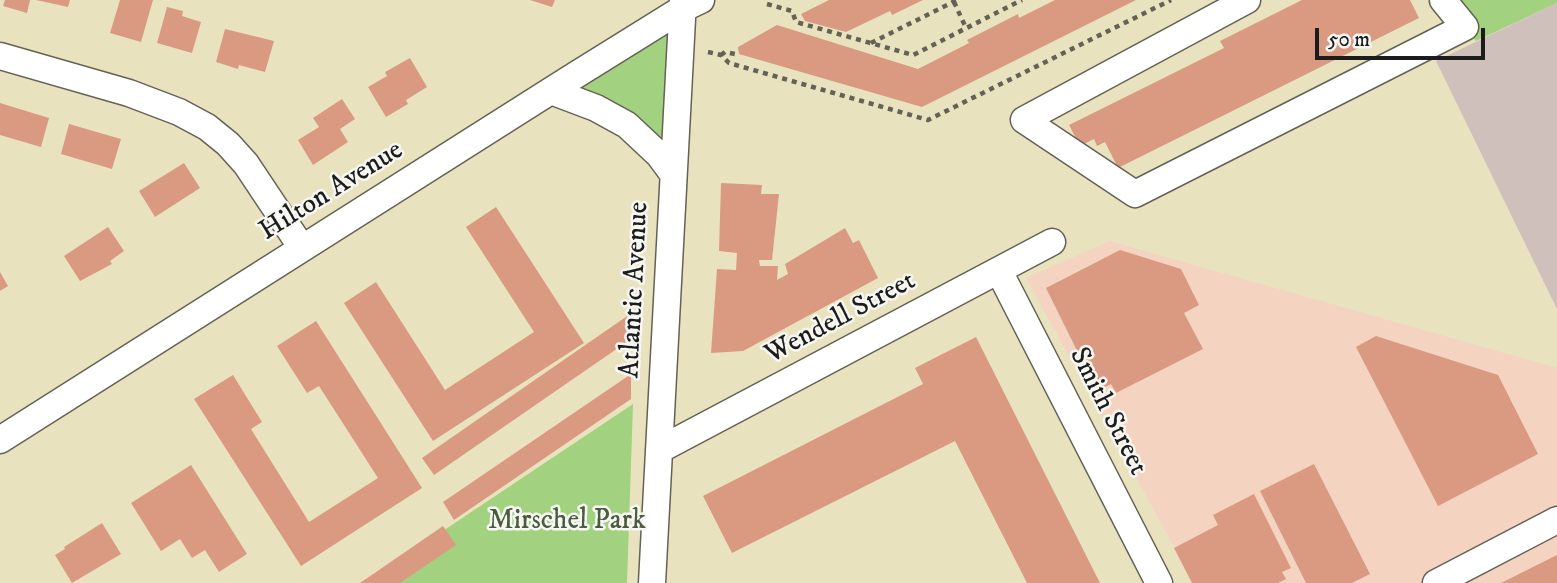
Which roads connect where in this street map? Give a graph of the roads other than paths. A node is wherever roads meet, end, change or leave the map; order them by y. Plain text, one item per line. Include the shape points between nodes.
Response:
1 (1247, 0) edge
2 (1443, 0) edge
3 (688, 3) edge
4 (0, 56) edge
5 (551, 91) junction
6 (673, 174) junction
7 (1052, 242) dead end
8 (302, 248) junction
9 (999, 271) junction
10 (0, 440) edge
11 (659, 450) junction
12 (1557, 520) edge
13 (652, 583) edge
14 (1159, 583) edge
15 (1436, 583) edge

1 - 2 street via 1024,120 1135,194 1465,27
3 - 5 street, Hilton Avenue
3 - 6 street, Atlantic Avenue
4 - 8 street via 129,93 207,127 246,164
5 - 6 street via 627,125
5 - 8 street, Hilton Avenue
6 - 11 street, Atlantic Avenue
7 - 9 street, Wendell Street
8 - 10 street, Hilton Avenue
9 - 11 street, Wendell Street
9 - 14 street, Smith Street
11 - 13 street, Atlantic Avenue
12 - 15 street

